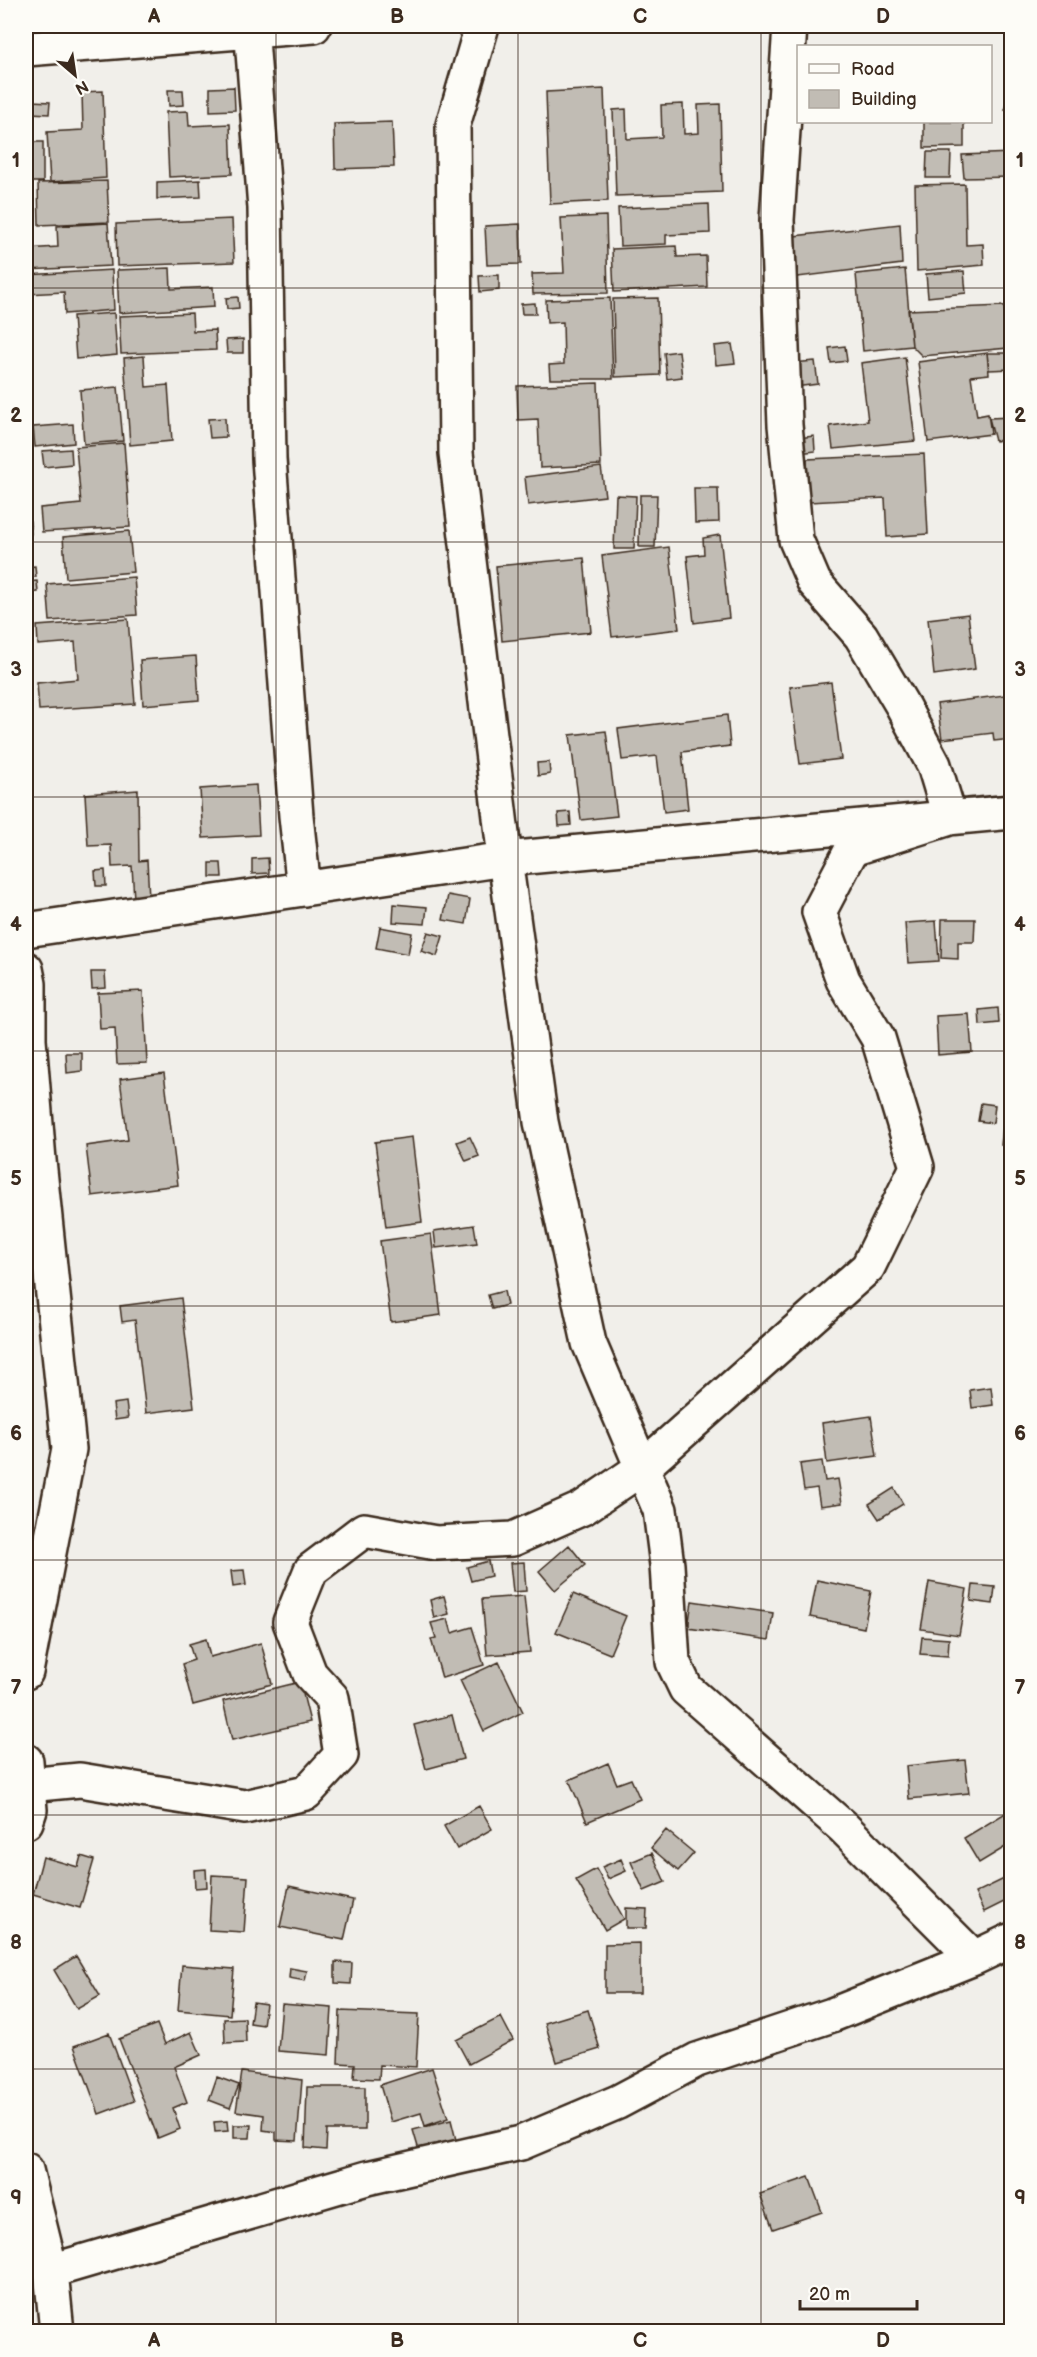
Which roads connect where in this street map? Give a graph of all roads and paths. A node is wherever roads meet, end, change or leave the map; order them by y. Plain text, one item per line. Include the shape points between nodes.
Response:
1 (314, 26) edge
2 (482, 26) edge
3 (790, 26) edge
4 (251, 28) edge
5 (26, 49) edge
6 (1011, 812) edge
7 (950, 818) junction
8 (505, 859) junction
9 (304, 889) junction
10 (26, 930) edge
11 (26, 969) edge
12 (642, 1468) junction
13 (26, 1671) edge
14 (27, 1773) edge
15 (26, 1822) edge
16 (1011, 1940) edge
17 (974, 1958) junction
18 (26, 2170) edge
19 (51, 2271) junction
20 (57, 2331) edge

1 - 4 street
2 - 8 street via 453,125 456,453
3 - 7 street via 777,220 785,425 796,540 814,582 861,636 902,705 934,765
4 - 5 street
4 - 9 street via 266,208 269,459
6 - 7 street
7 - 8 street
7 - 12 street via 852,849 819,912 843,980 878,1038 917,1167 868,1267
8 - 9 street
8 - 12 street via 541,1122 589,1343
9 - 10 street
11 - 13 street via 38,1149 69,1449
12 - 14 street via 583,1508 513,1539 436,1543 364,1530 310,1570 290,1622 310,1674 332,1698 341,1755 306,1793 244,1808
12 - 17 street via 660,1510 673,1662 686,1689 843,1827
14 - 15 street via 30,1810
16 - 17 street
17 - 19 street via 832,2015 697,2060 618,2102 521,2144 367,2178
18 - 19 street
19 - 20 street

